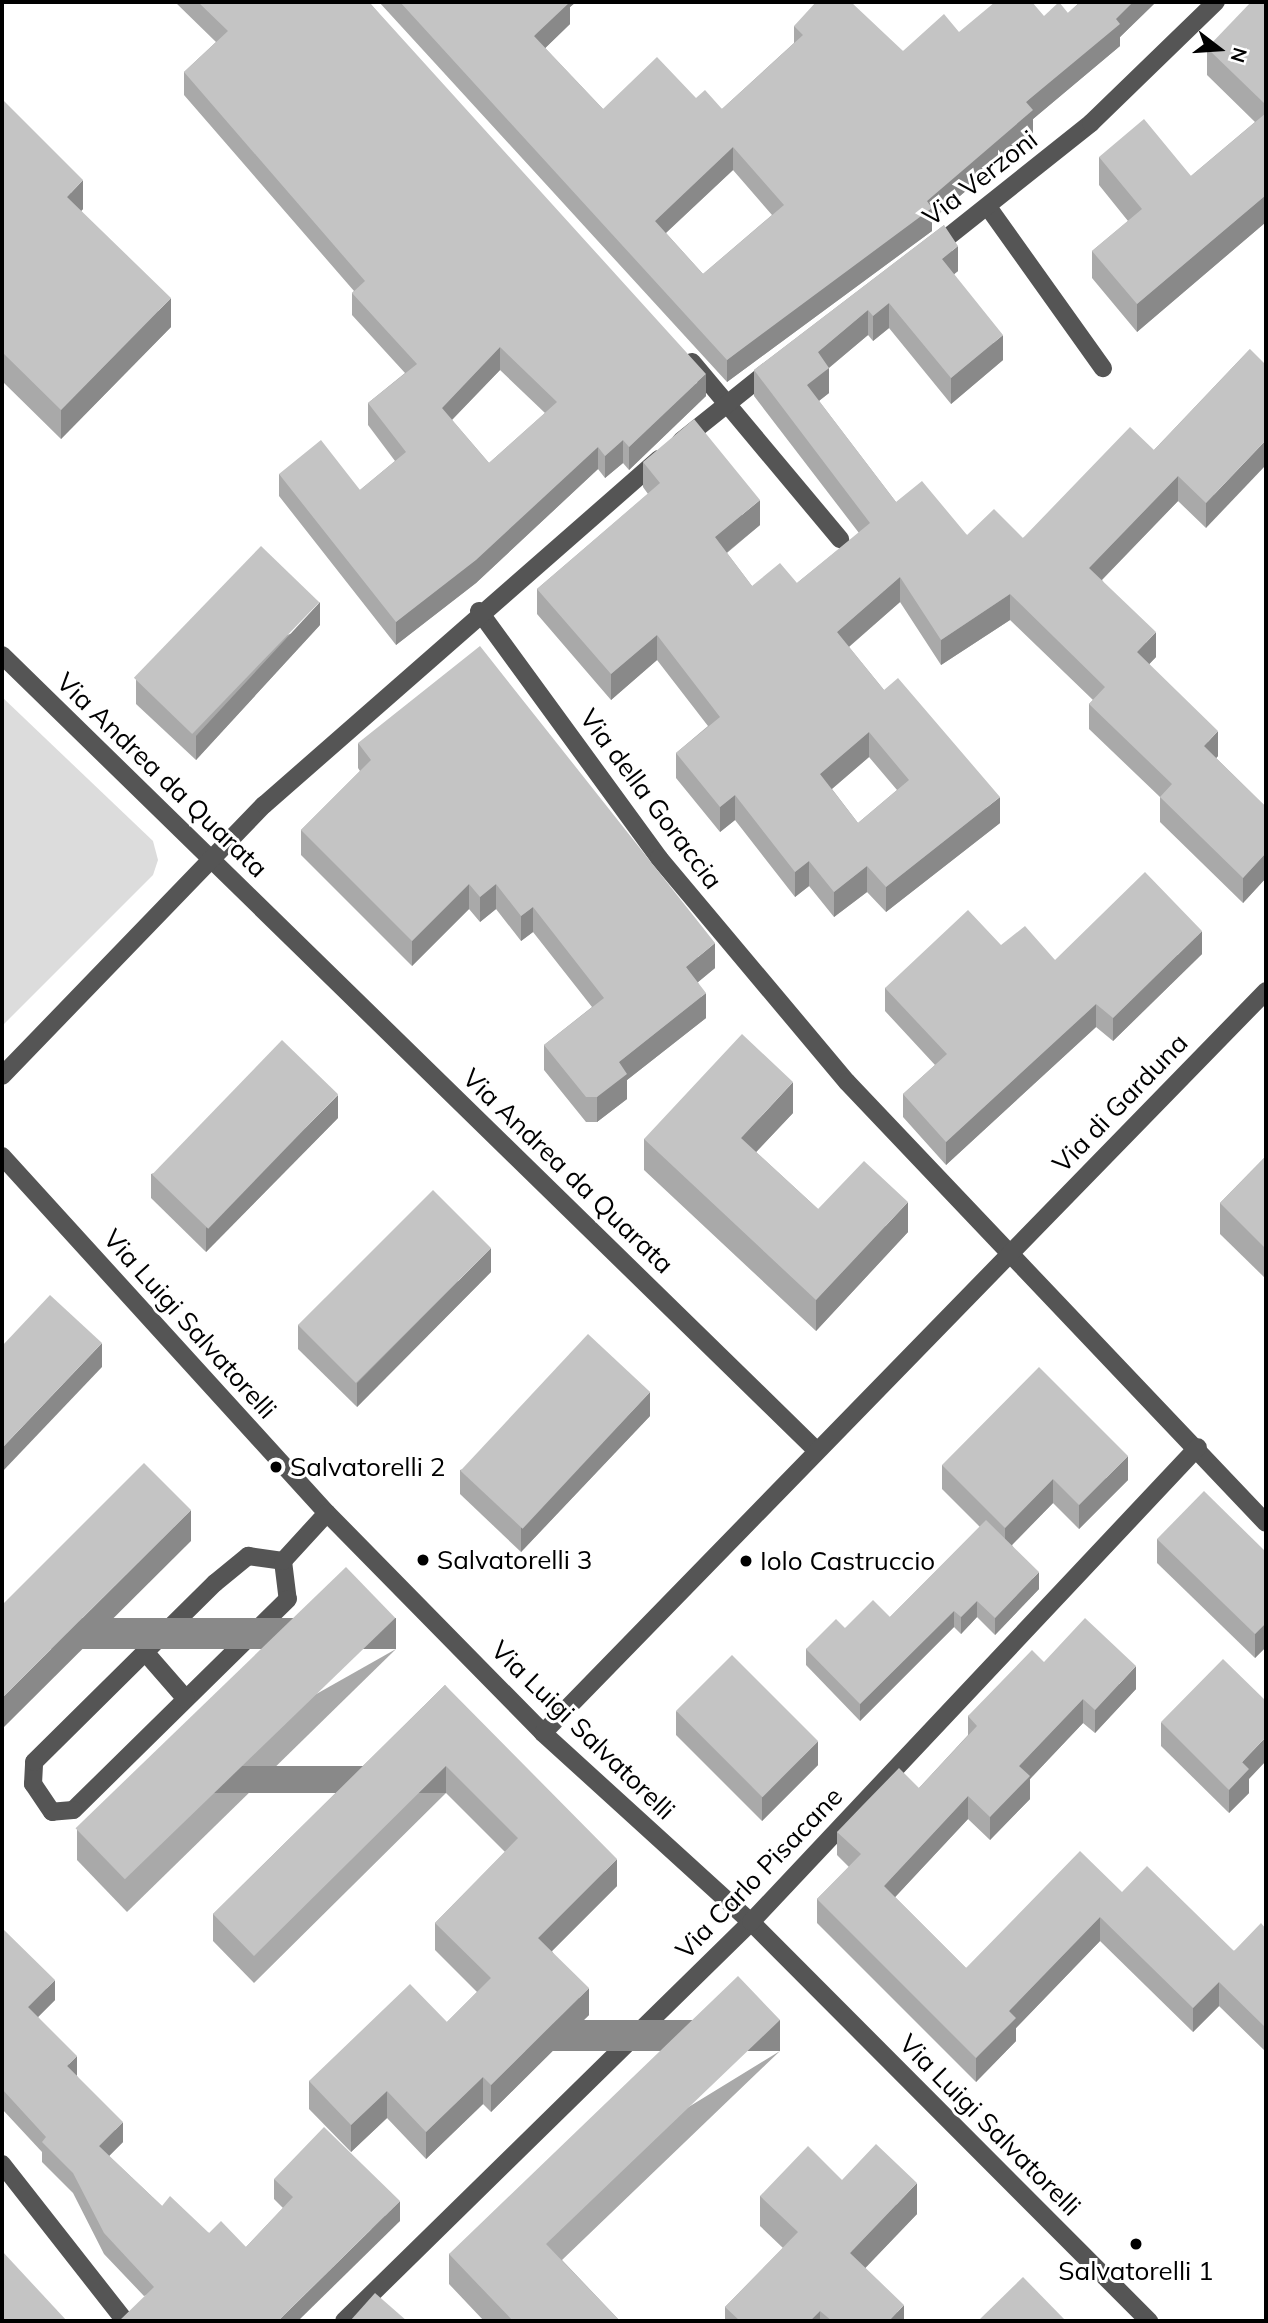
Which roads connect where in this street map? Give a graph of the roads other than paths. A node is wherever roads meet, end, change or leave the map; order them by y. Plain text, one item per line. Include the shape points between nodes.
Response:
1 (1216, 2) edge
2 (988, 207) junction
3 (912, 264) edge
4 (681, 351) edge
5 (793, 353) edge
6 (1103, 368) dead end
7 (727, 402) junction
8 (840, 539) dead end
9 (479, 611) junction
10 (2, 655) edge
11 (209, 858) junction
12 (1266, 991) edge
13 (2, 1076) edge
14 (2, 1156) edge
15 (1011, 1251) junction
16 (1198, 1447) junction
17 (816, 1450) junction
18 (327, 1513) junction
19 (1266, 1523) edge
20 (283, 1561) junction
21 (145, 1652) junction
22 (186, 1699) junction
23 (543, 1732) junction
24 (751, 1922) junction
25 (2, 2164) edge
26 (125, 2321) edge
27 (344, 2321) edge
28 (1149, 2321) edge

1 - 2 street, Via Verzoni via 1091,122
2 - 3 street, Via Verzoni
2 - 6 street
4 - 7 street
5 - 7 street
7 - 8 street
7 - 9 street
9 - 11 street
9 - 15 street, Via della Goraccia via 659,858 847,1082
10 - 11 street, Via Andrea da Quarata
11 - 13 street
11 - 17 street, Via Andrea da Quarata
12 - 15 street, Via di Garduna
14 - 18 street, Via Luigi Salvatorelli
15 - 16 street, Via della Goraccia
15 - 17 street, Via di Garduna
16 - 19 street, Via della Goraccia
16 - 24 street, Via Carlo Pisacane
17 - 23 street
18 - 20 street
18 - 23 street, Via Luigi Salvatorelli
20 - 21 street via 248,1556
20 - 22 street via 288,1599
21 - 22 street
21 - 22 street via 34,1762 33,1784 52,1812 73,1810
23 - 24 street, Via Luigi Salvatorelli
24 - 27 street, Via Carlo Pisacane
24 - 28 street, Via Luigi Salvatorelli
25 - 26 street

